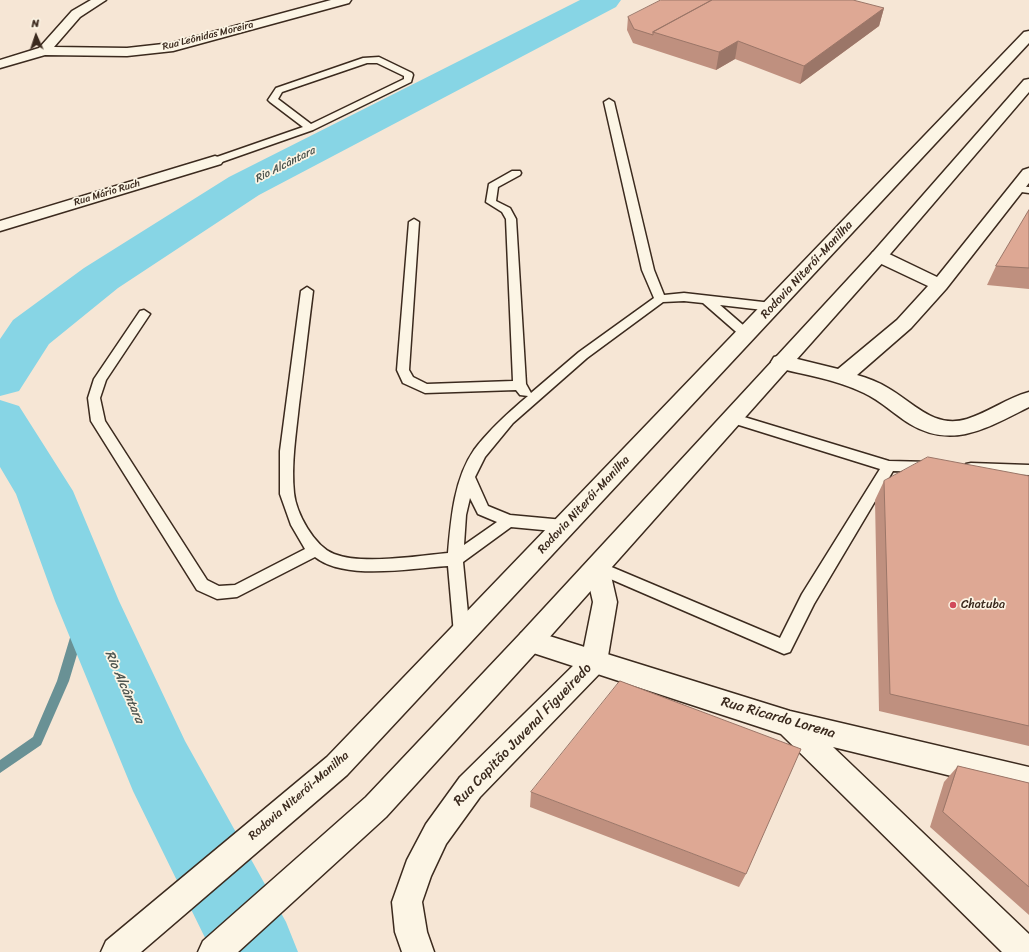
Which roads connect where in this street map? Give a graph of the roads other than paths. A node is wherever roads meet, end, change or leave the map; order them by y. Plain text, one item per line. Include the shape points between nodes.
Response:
1 (100, 0) edge
2 (345, 0) edge
3 (1029, 35) edge
4 (44, 51) junction
5 (0, 64) edge
6 (1029, 83) edge
7 (609, 102) dead end
8 (310, 128) junction
9 (214, 160) joint
10 (516, 173) dead end
11 (1029, 174) edge
12 (1023, 189) edge
13 (414, 222) dead end
14 (0, 226) edge
15 (879, 256) junction
16 (940, 285) junction
17 (307, 291) dead end
18 (660, 298) junction
19 (706, 299) junction
20 (772, 306) junction
21 (144, 314) dead end
22 (746, 334) junction
23 (781, 362) junction
24 (843, 376) junction
25 (520, 385) junction
26 (1029, 399) edge
27 (531, 400) junction
28 (731, 418) junction
29 (889, 466) junction
30 (944, 467) edge
31 (959, 468) edge
32 (1029, 470) edge
33 (468, 477) junction
34 (509, 521) junction
35 (564, 526) junction
36 (316, 550) junction
37 (455, 559) junction
38 (596, 567) junction
39 (462, 634) junction
40 (530, 641) junction
41 (594, 662) junction
42 (790, 724) junction
43 (1029, 781) edge
44 (117, 952) edge
45 (214, 952) edge
46 (418, 952) edge
47 (1025, 952) edge

1 - 4 main road via 76,14
2 - 4 main road, Rua Leônidas Moreira via 167,48 113,52
3 - 20 main road, Rodovia Niterói-Manilha
4 - 5 main road, Rua Leônidas Moreira
6 - 15 main road
7 - 18 lane via 648,270
8 - 8 lane via 273,100 279,90 366,60 379,60 409,75 408,80
8 - 9 lane
9 - 14 main road, Rua Mário Ruch
10 - 25 lane via 493,186 490,197 491,202 506,210 511,219
11 - 12 main road
12 - 16 main road
13 - 25 lane via 403,370 408,380 425,389
15 - 16 main road
15 - 23 main road
16 - 24 main road via 904,324
17 - 36 lane via 287,451 287,494 298,525 309,544
18 - 19 lane
18 - 27 lane via 583,355
19 - 20 lane
19 - 22 lane
20 - 22 main road, Rodovia Niterói-Manilha
21 - 36 lane via 100,379 94,398 98,420 202,585 217,593 237,591
22 - 35 main road, Rodovia Niterói-Manilha
23 - 24 main road
23 - 28 main road
24 - 26 main road via 874,389 922,422 946,429 972,425
25 - 27 lane
27 - 33 lane via 508,420 479,454
28 - 29 lane
28 - 38 main road
29 - 30 lane
29 - 38 lane via 808,599 784,647
31 - 32 lane
33 - 34 lane via 483,510
33 - 37 lane via 459,515
34 - 35 lane
34 - 37 lane
35 - 39 main road, Rodovia Niterói-Manilha
36 - 37 lane via 327,558 346,564 370,565
37 - 39 lane
38 - 40 main road
38 - 41 main road, Rua Capitão Juvenal Figueiredo via 605,602
39 - 44 main road, Rodovia Niterói-Manilha via 337,766
40 - 41 main road, Rua Ricardo Lorena
40 - 45 main road via 376,807
41 - 42 main road, Rua Ricardo Lorena
41 - 46 main road, Rua Capitão Juvenal Figueiredo via 470,787 436,834 418,871 407,902 411,932
42 - 43 main road, Rua Ricardo Lorena
42 - 47 main road

